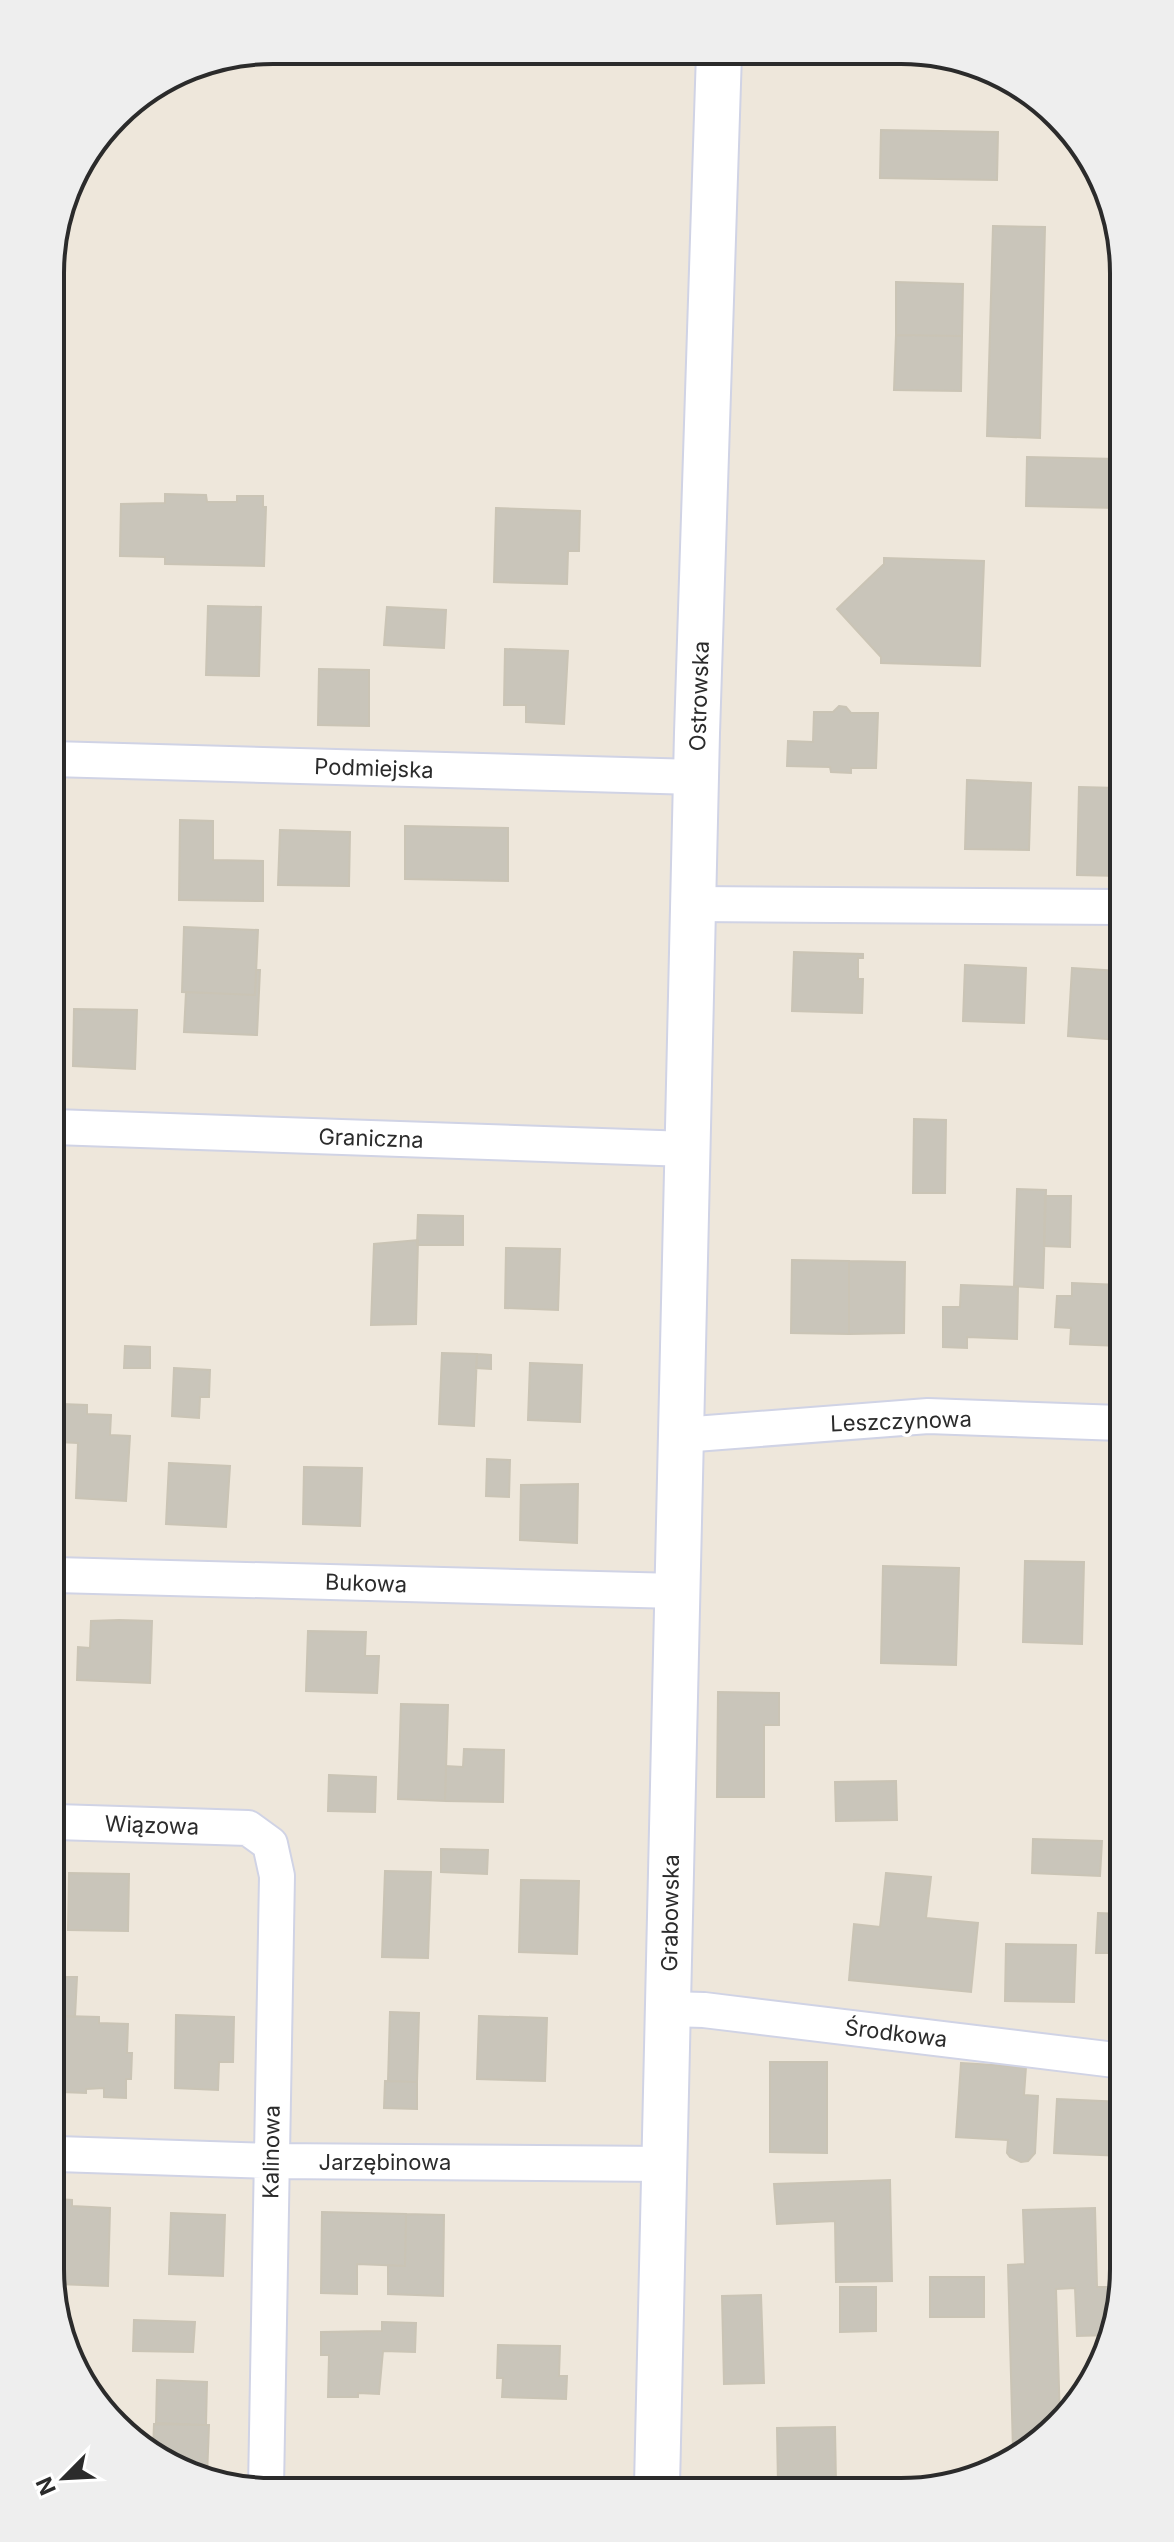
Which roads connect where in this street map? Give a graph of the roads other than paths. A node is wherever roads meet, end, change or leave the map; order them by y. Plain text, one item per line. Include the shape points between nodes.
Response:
1 (719, 64) edge
2 (64, 759) edge
3 (696, 777) junction
4 (693, 904) junction
5 (1110, 907) edge
6 (64, 1127) edge
7 (688, 1149) junction
8 (685, 1340) joint
9 (1110, 1423) edge
10 (682, 1435) junction
11 (64, 1575) edge
12 (678, 1591) junction
13 (64, 1822) edge
14 (248, 1828) joint
15 (668, 2009) junction
16 (1110, 2059) edge
17 (64, 2154) edge
18 (271, 2161) junction
19 (665, 2164) junction
20 (266, 2478) edge
21 (657, 2478) edge

1 - 3 street, Ostrowska
2 - 3 street, Podmiejska
3 - 4 street, Ostrowska
4 - 5 street
4 - 7 street, Ostrowska
6 - 7 street, Graniczna
7 - 8 street, Ostrowska
8 - 10 street, Grabowska
9 - 10 street, Leszczynowa via 928,1416
10 - 12 street, Grabowska
11 - 12 street, Bukowa
12 - 15 street, Grabowska
13 - 14 street, Wiązowa
14 - 18 street, Kalinowa via 270,1844 277,1876
15 - 16 street, Środkowa
15 - 19 street, Grabowska
17 - 18 street, Jarzębinowa
18 - 19 street, Jarzębinowa
18 - 20 street, Kalinowa
19 - 21 street, Grabowska

